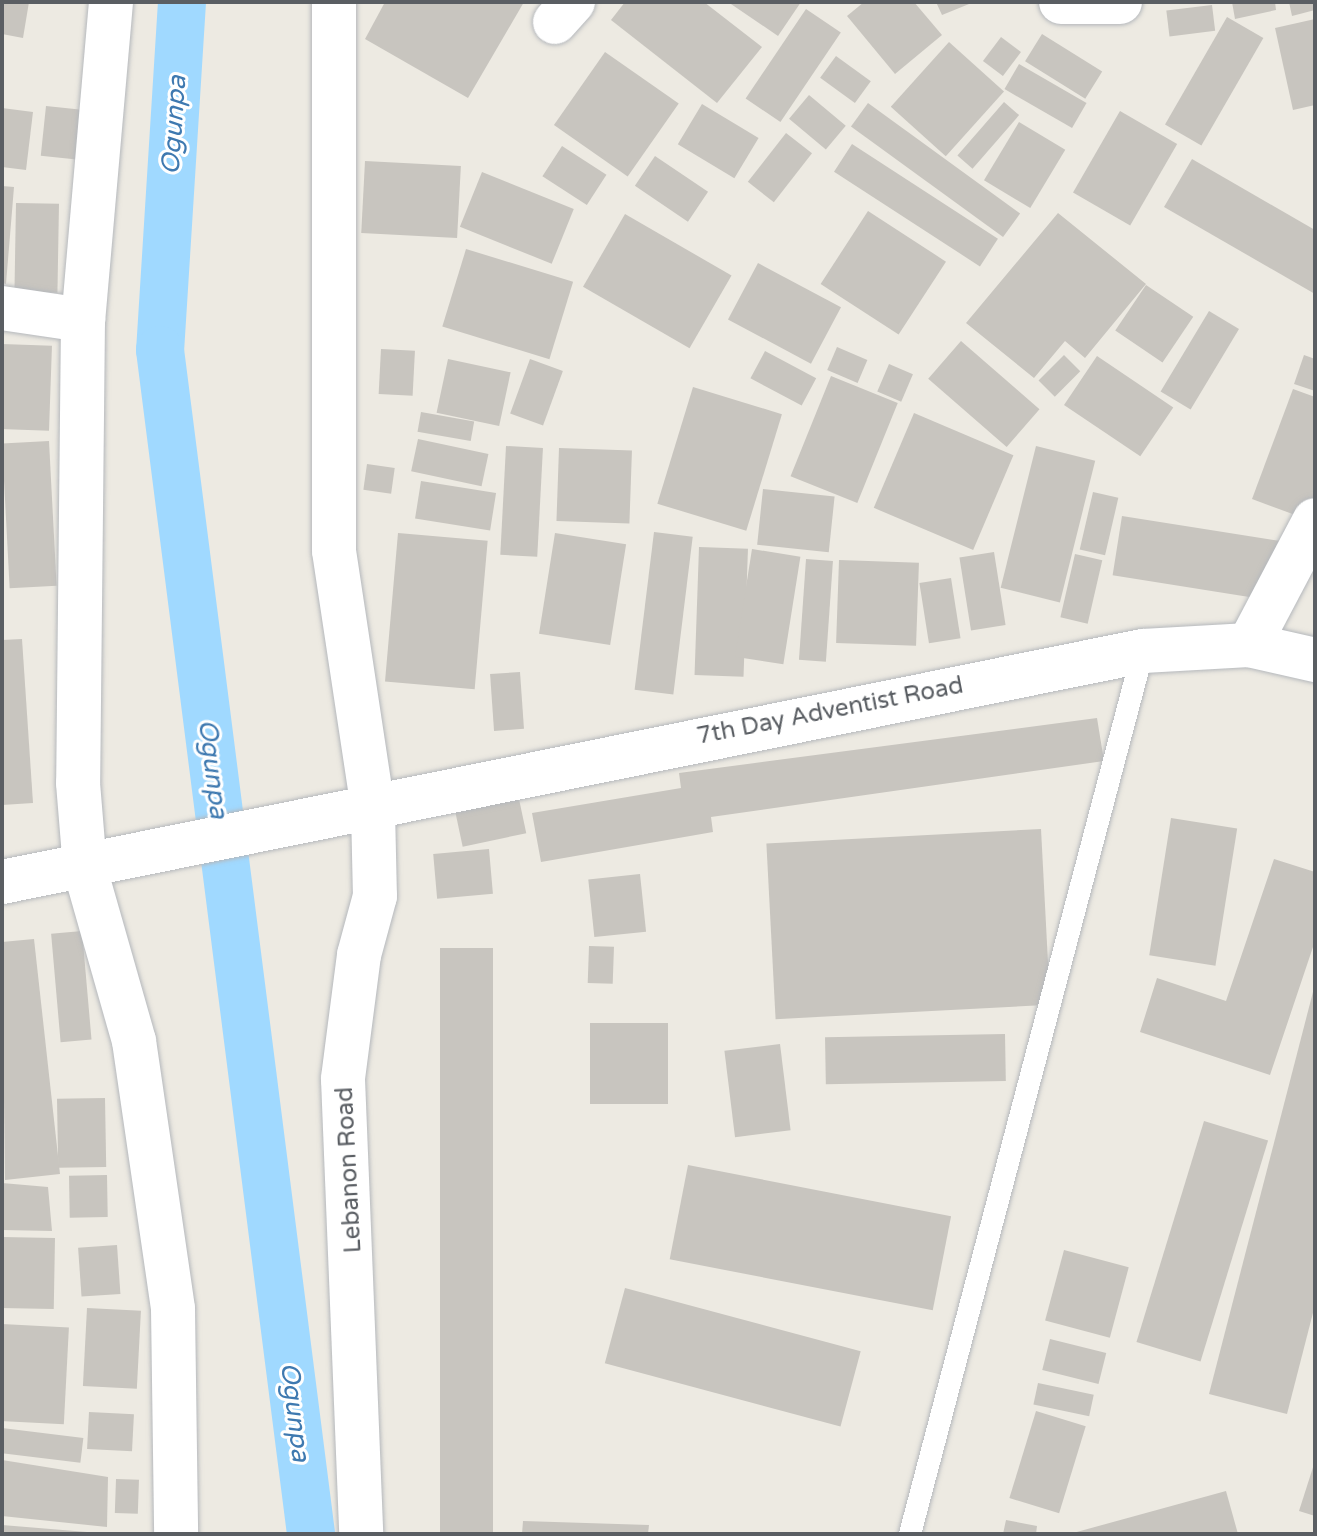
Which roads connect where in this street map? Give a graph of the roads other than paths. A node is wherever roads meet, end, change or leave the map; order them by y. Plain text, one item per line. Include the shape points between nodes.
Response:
1 (111, 2) edge
2 (334, 2) edge
3 (1061, 2) edge
4 (1120, 2) edge
5 (2, 308) edge
6 (83, 320) junction
7 (1315, 520) edge
8 (1249, 645) junction
9 (1143, 651) junction
10 (1315, 660) edge
11 (361, 812) junction
12 (85, 869) junction
13 (2, 882) edge
14 (176, 1534) edge
15 (361, 1534) edge
16 (910, 1534) edge

1 - 6 street
2 - 11 street, Lebanon Road via 334,551
3 - 4 street
5 - 6 street
6 - 12 street via 78,783
7 - 8 street
8 - 9 street, 7th Day Adventist Road
8 - 10 street, 7th Day Adventist Road
9 - 11 street, 7th Day Adventist Road via 807,714
9 - 16 lane
11 - 12 street, 7th Day Adventist Road
11 - 15 street, Lebanon Road via 375,896 359,955 343,1079
12 - 13 street, 7th Day Adventist Road
12 - 14 street via 134,1041 171,1294

